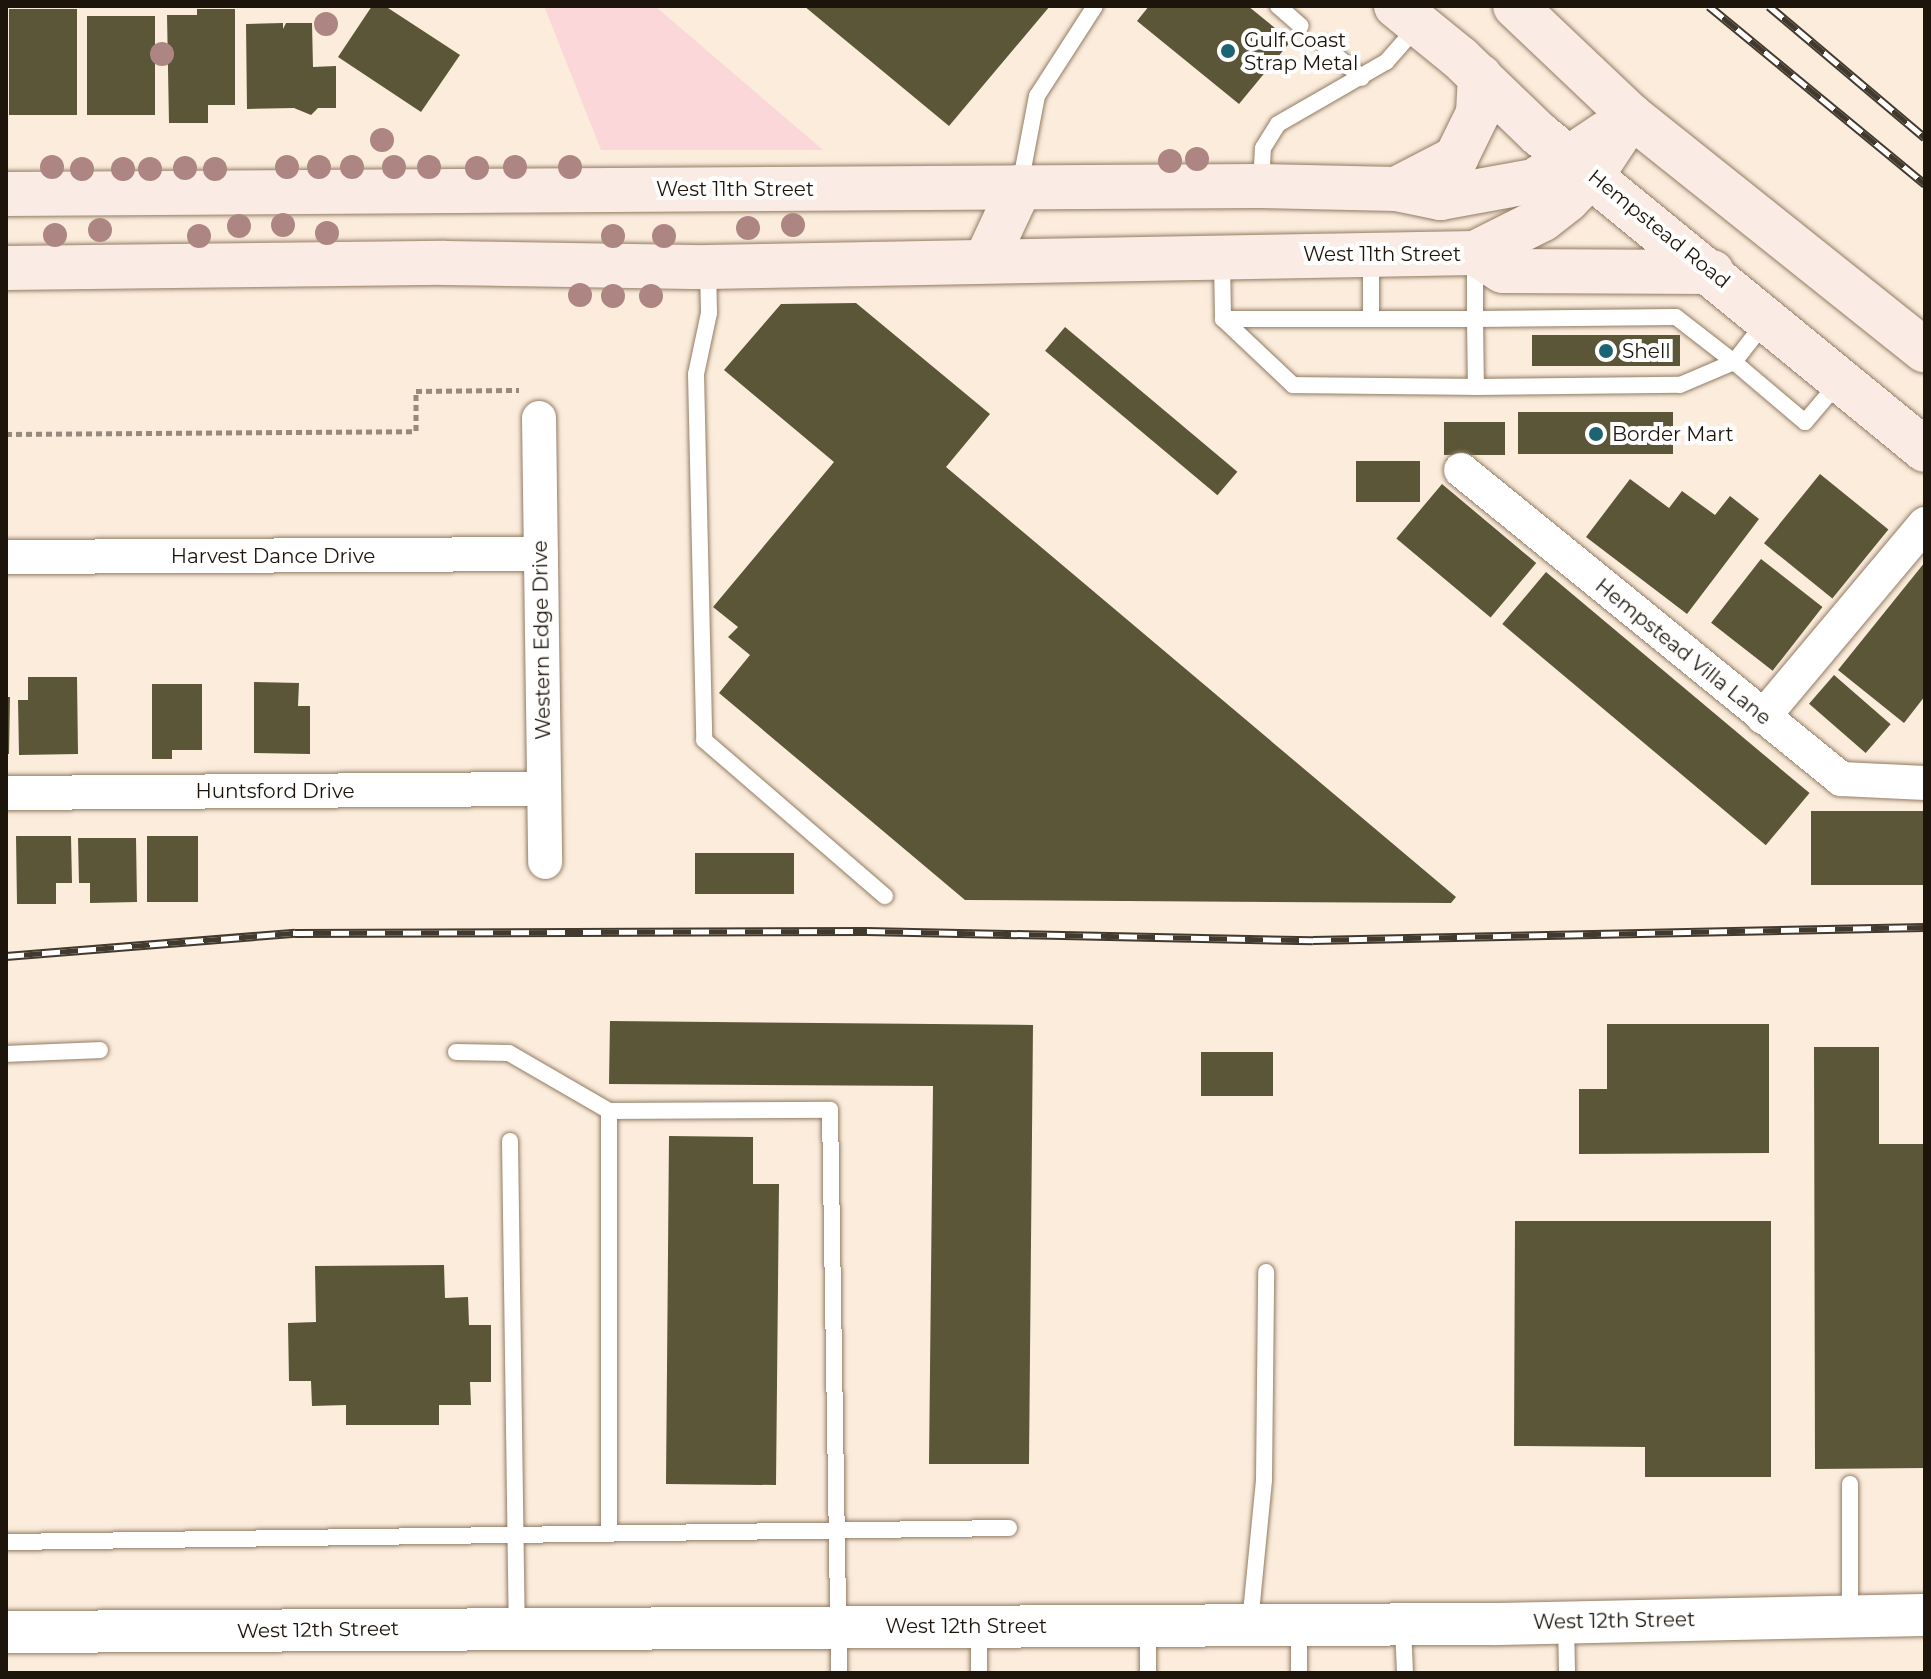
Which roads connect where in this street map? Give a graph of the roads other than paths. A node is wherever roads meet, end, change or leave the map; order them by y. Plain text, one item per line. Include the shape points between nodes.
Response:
1 (1095, 6) edge
2 (1278, 6) edge
3 (1515, 6) edge
4 (1407, 15) edge
5 (1301, 26) dead end
6 (1324, 45) dead end
7 (1480, 76) junction
8 (1362, 78) junction
9 (1631, 116) junction
10 (1581, 167) junction
11 (1260, 186) junction
12 (1020, 187) junction
13 (1396, 189) junction
14 (446, 192) junction
15 (6, 194) edge
16 (1475, 253) junction
17 (1371, 254) junction
18 (1222, 255) junction
19 (986, 260) junction
20 (445, 263) junction
21 (708, 267) junction
22 (6, 268) edge
23 (1712, 272) junction
24 (1768, 318) junction
25 (1223, 319) junction
26 (1371, 319) junction
27 (1475, 319) junction
28 (1925, 351) edge
29 (1734, 362) junction
30 (1842, 379) junction
31 (1476, 387) junction
32 (539, 418) road end
33 (1925, 450) edge
34 (1461, 470) dead end
35 (1925, 524) edge
36 (541, 554) junction
37 (6, 557) edge
38 (1763, 717) junction
39 (1925, 783) edge
40 (544, 789) junction
41 (6, 793) edge
42 (545, 862) dead end
43 (885, 896) dead end
44 (100, 1050) dead end
45 (456, 1052) dead end
46 (6, 1054) edge
47 (609, 1111) junction
48 (510, 1141) dead end
49 (1266, 1272) dead end
50 (1850, 1484) dead end
51 (1009, 1528) dead end
52 (834, 1530) junction
53 (609, 1533) junction
54 (516, 1535) junction
55 (6, 1542) edge
56 (1925, 1615) edge
57 (1850, 1616) junction
58 (1566, 1623) junction
59 (1403, 1624) junction
60 (979, 1625) junction
61 (1148, 1625) junction
62 (1250, 1625) junction
63 (1299, 1625) junction
64 (835, 1627) junction
65 (517, 1628) junction
66 (6, 1632) edge
67 (839, 1673) edge
68 (979, 1673) edge
69 (1148, 1673) edge
70 (1299, 1673) edge
71 (1405, 1673) edge
72 (1567, 1673) edge

1 - 12 lane via 1037,96
2 - 5 lane
3 - 9 main road
4 - 7 main road, Hempstead Road
4 - 8 lane via 1386,62
6 - 8 lane
7 - 10 main road, Hempstead Road
7 - 13 main road via 1478,113 1456,158
8 - 11 lane via 1278,124 1263,148
9 - 10 main road, West 11th Street
9 - 28 main road
10 - 13 main road, West 11th Street via 1440,198
10 - 16 main road, West 11th Street via 1543,219
10 - 23 main road, Hempstead Road
11 - 12 main road, West 11th Street
11 - 13 main road, West 11th Street
12 - 14 main road, West 11th Street
12 - 19 main road
14 - 15 main road, West 11th Street
14 - 20 main road
16 - 17 main road, West 11th Street
16 - 23 main road via 1503,271
16 - 27 lane
17 - 18 main road, West 11th Street
17 - 26 lane
18 - 19 main road, West 11th Street
18 - 25 lane
19 - 21 main road, West 11th Street
20 - 21 main road, West 11th Street
20 - 22 main road, West 11th Street
21 - 43 lane via 709,313 696,374 704,740
23 - 24 main road, Hempstead Road
24 - 29 lane
24 - 30 main road, Hempstead Road
25 - 26 lane
25 - 31 lane via 1293,385
26 - 27 lane
27 - 29 lane via 1676,317
27 - 31 lane
29 - 30 lane via 1805,422
29 - 31 lane via 1680,385
30 - 33 main road, Hempstead Road
32 - 36 street, Western Edge Drive
34 - 38 street, Hempstead Villa Lane
35 - 38 street
36 - 37 street, Harvest Dance Drive
36 - 40 street, Western Edge Drive
38 - 39 street, Hempstead Villa Lane via 1841,779
40 - 41 street, Huntsford Drive
40 - 42 street, Western Edge Drive
44 - 46 lane
45 - 47 lane via 509,1053
47 - 52 lane via 830,1110
47 - 53 lane
48 - 54 lane
49 - 62 lane via 1264,1480
50 - 57 lane
51 - 52 lane
52 - 53 lane
52 - 64 lane
53 - 54 lane
54 - 55 lane
54 - 65 lane
56 - 57 street, West 12th Street
57 - 58 street, West 12th Street
58 - 59 street, West 12th Street
58 - 72 lane
59 - 63 street, West 12th Street
59 - 71 lane
60 - 61 street, West 12th Street
60 - 64 street, West 12th Street
60 - 68 lane
61 - 62 street, West 12th Street
61 - 69 lane
62 - 63 street, West 12th Street
63 - 70 lane
64 - 65 street, West 12th Street
64 - 67 lane
65 - 66 street, West 12th Street

